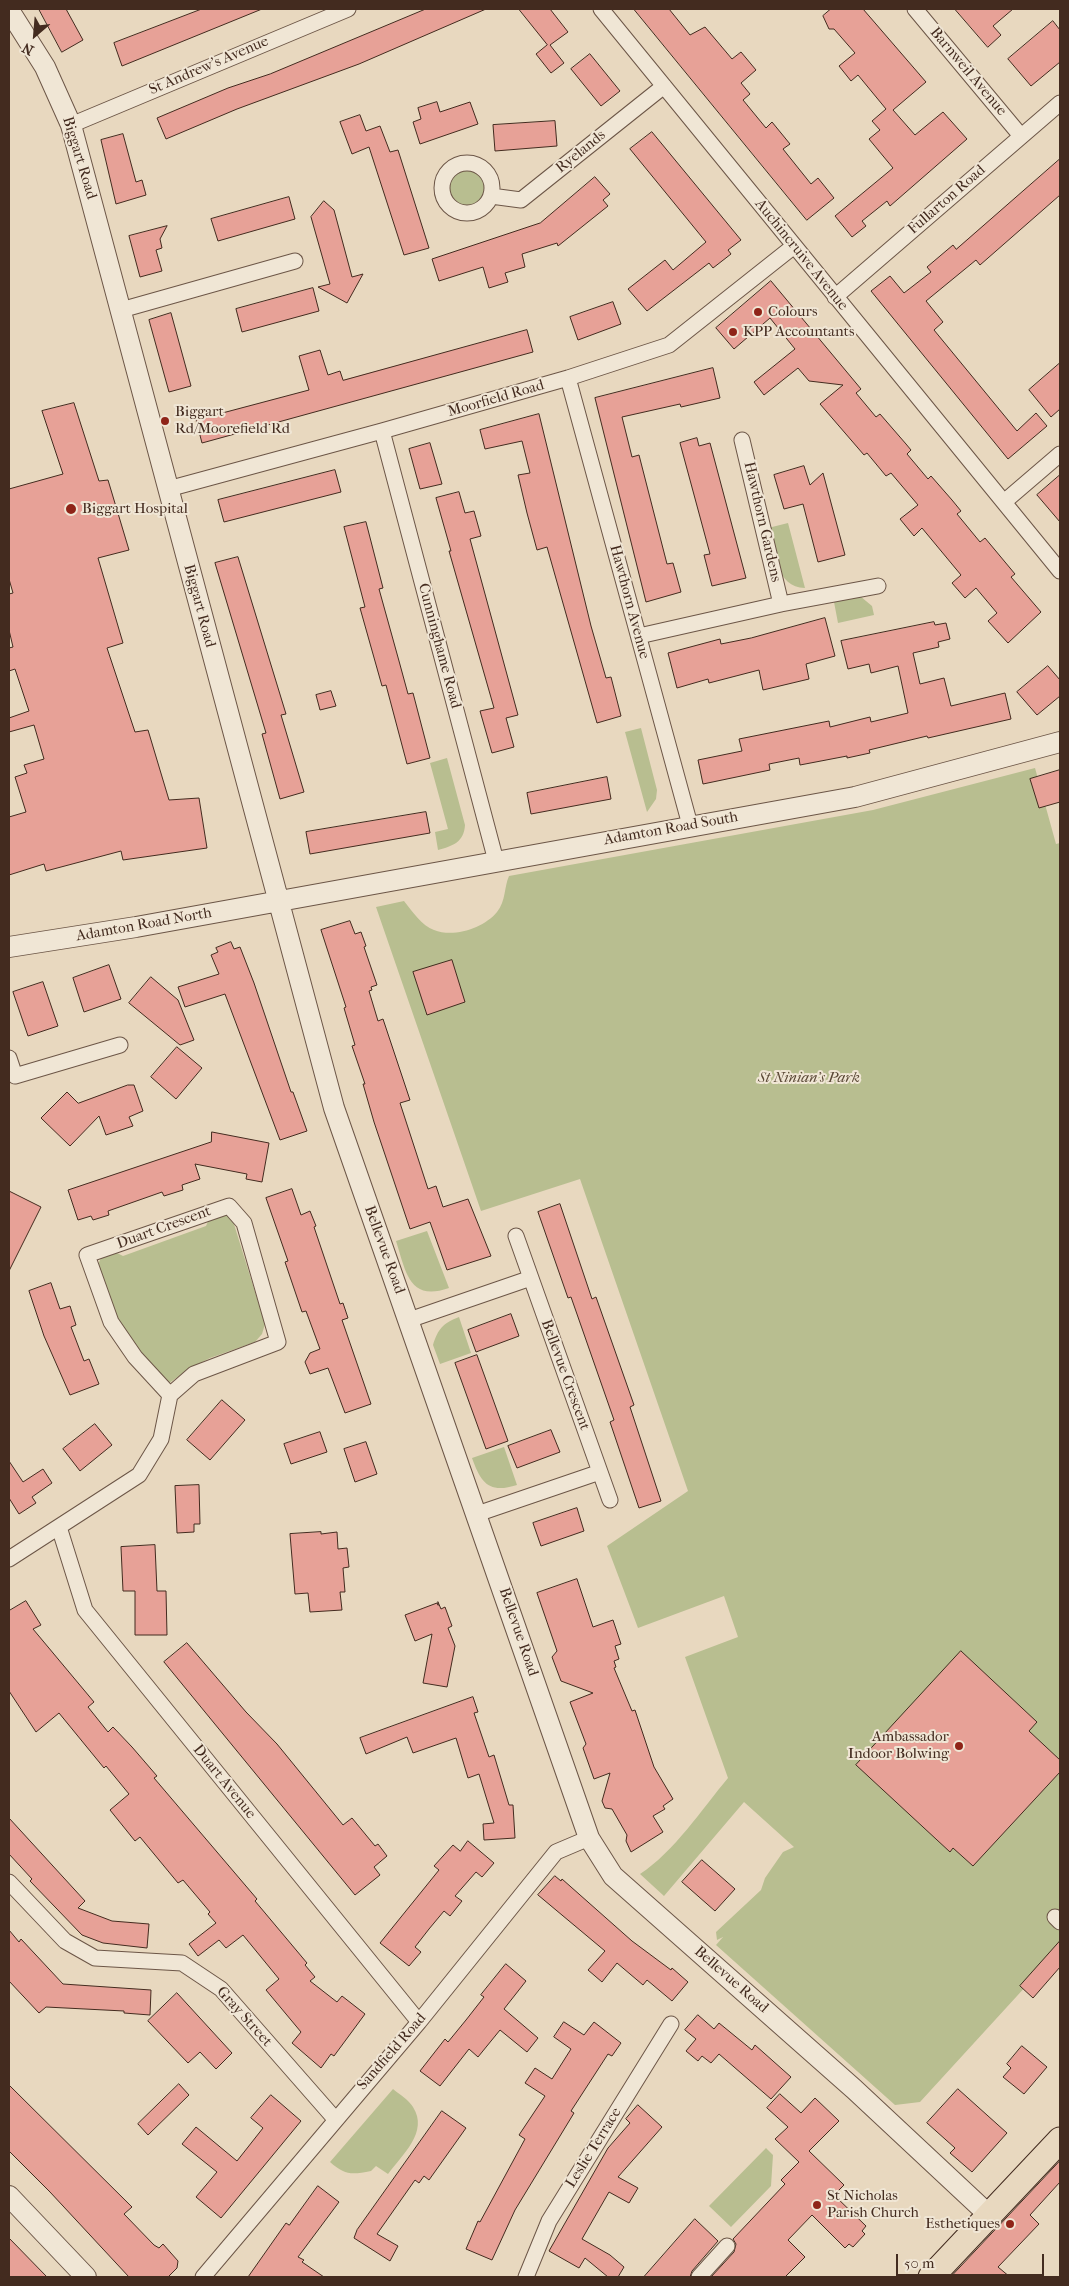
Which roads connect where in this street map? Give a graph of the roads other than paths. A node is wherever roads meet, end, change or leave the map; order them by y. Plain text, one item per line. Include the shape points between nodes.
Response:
1 (348, 9) edge
2 (601, 9) edge
3 (914, 9) edge
4 (10, 13) edge
5 (312, 15) edge
6 (664, 86) junction
7 (1060, 103) edge
8 (71, 124) junction
9 (1021, 136) junction
10 (491, 196) dead end
11 (794, 246) junction
12 (295, 261) dead end
13 (835, 297) junction
14 (122, 310) junction
15 (568, 378) junction
16 (382, 432) junction
17 (742, 440) dead end
18 (1060, 454) edge
19 (168, 489) junction
20 (1004, 502) junction
21 (1060, 571) edge
22 (878, 586) dead end
23 (781, 604) junction
24 (639, 636) junction
25 (1060, 742) edge
26 (690, 825) junction
27 (496, 861) junction
28 (278, 901) junction
29 (9, 947) edge
30 (120, 1045) dead end
31 (9, 1058) edge
32 (516, 1236) dead end
33 (531, 1278) junction
34 (409, 1320) junction
35 (170, 1394) junction
36 (600, 1472) junction
37 (610, 1500) dead end
38 (476, 1514) junction
39 (59, 1526) junction
40 (9, 1559) edge
41 (589, 1838) junction
42 (9, 1882) edge
43 (419, 2022) junction
44 (671, 2024) dead end
45 (334, 2119) junction
46 (1060, 2140) edge
47 (9, 2196) edge
48 (990, 2216) junction
49 (727, 2246) dead end
50 (86, 2277) edge
51 (203, 2277) edge
52 (526, 2277) edge
53 (699, 2277) edge
54 (931, 2277) edge

1 - 5 street, St Andrew's Avenue
2 - 6 street, Auchincruive Avenue
3 - 9 street, Barnweil Avenue
4 - 8 street, Biggart Road via 46,67
5 - 8 street, St Andrew's Avenue
6 - 10 street, Ryelands via 521,200
6 - 11 street, Auchincruive Avenue
7 - 9 street, Fullarton Road
8 - 14 street, Biggart Road
9 - 13 street, Fullarton Road
11 - 13 street, Auchincruive Avenue
11 - 15 street, Moorfield Road via 669,345
12 - 14 street
13 - 20 street, Auchincruive Avenue
14 - 19 street, Biggart Road
15 - 16 street, Moorfield Road
15 - 24 street, Hawthorn Avenue
16 - 19 street, Moorfield Road
16 - 27 street, Cunninghame Road
17 - 23 street, Hawthorn Gardens
18 - 20 street
19 - 28 street, Biggart Road
20 - 21 street, Auchincruive Avenue
22 - 23 street
23 - 24 street
24 - 26 street, Hawthorn Avenue
25 - 26 street, Adamton Road South via 855,797
26 - 27 street, Adamton Road South
27 - 28 street, Adamton Road South
28 - 29 street, Adamton Road North
28 - 34 street, Bellevue Road via 334,1108
30 - 31 street via 15,1076
32 - 33 street, Bellevue Crescent
33 - 34 street
33 - 36 street, Bellevue Crescent
34 - 38 street, Bellevue Road
35 - 35 street, Duart Crescent via 135,1356 111,1322 87,1255 229,1206 244,1223 278,1342 194,1374
35 - 39 street via 161,1440 139,1475
36 - 37 street, Bellevue Crescent
36 - 38 street
38 - 41 street, Bellevue Road
39 - 40 street
39 - 43 street, Duart Avenue via 85,1610
41 - 43 street, Sandfield Road via 556,1852
41 - 48 street, Bellevue Road via 613,1876 854,2089
42 - 45 street, Gray Street via 65,1941 95,1958 182,1962 221,1989
43 - 45 street, Sandfield Road
44 - 52 street, Leslie Terrace via 550,2220
45 - 51 street, Sandfield Road
46 - 48 main road
47 - 50 street
48 - 54 main road
49 - 53 street

